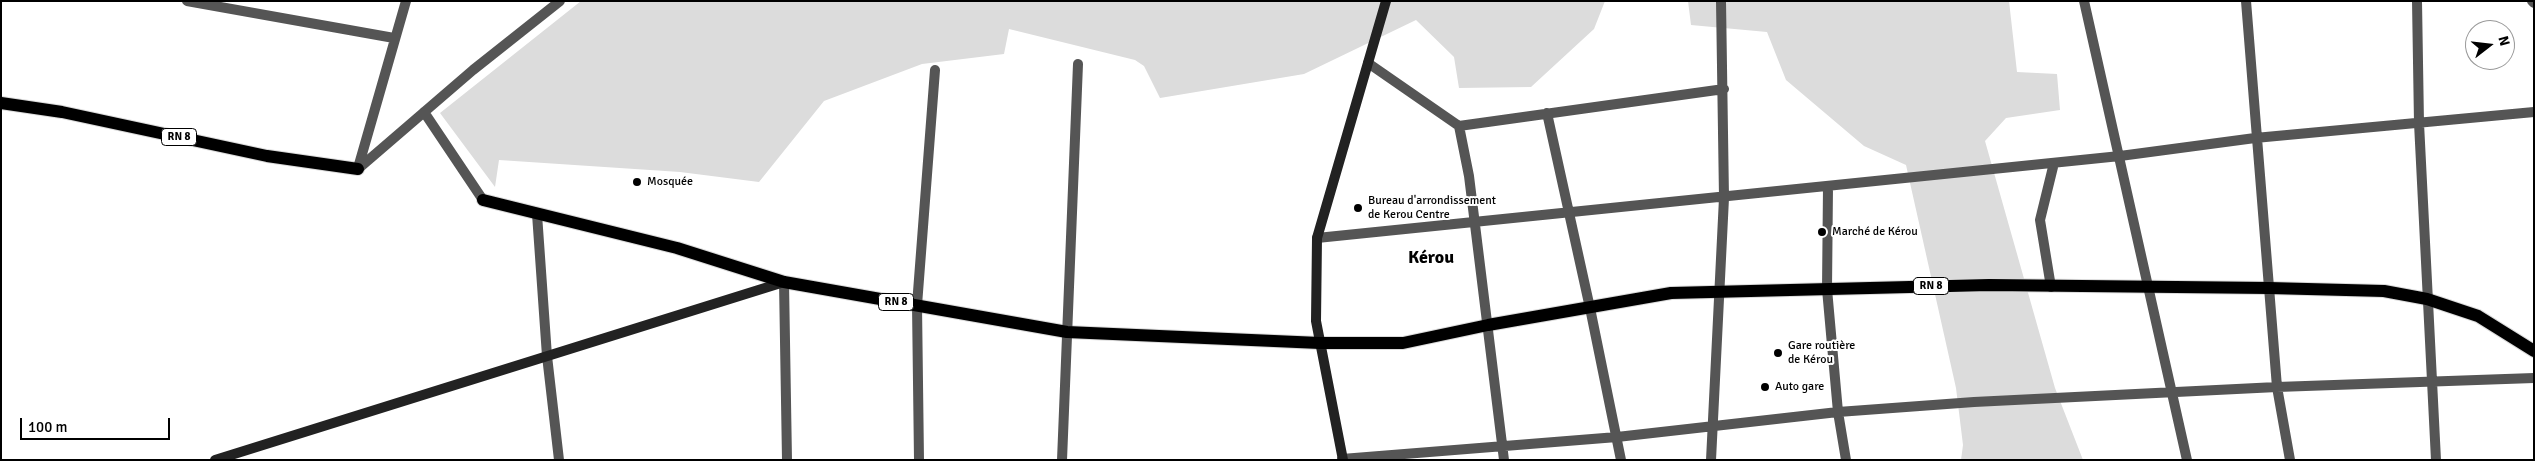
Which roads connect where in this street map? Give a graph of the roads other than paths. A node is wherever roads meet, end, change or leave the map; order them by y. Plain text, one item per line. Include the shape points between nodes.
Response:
1 (187, 1) edge
2 (406, 1) edge
3 (1386, 1) edge
4 (1721, 1) edge
5 (2084, 1) edge
6 (2246, 1) edge
7 (2418, 1) edge
8 (555, 2) edge
9 (228, 5) edge
10 (394, 38) junction
11 (1368, 63) junction
12 (1078, 64) dead end
13 (935, 70) dead end
14 (1724, 89) junction
15 (1, 103) edge
16 (424, 112) junction
17 (1547, 112) junction
18 (2534, 112) edge
19 (2419, 123) junction
20 (1459, 126) junction
21 (2256, 138) junction
22 (2120, 156) junction
23 (2054, 163) junction
24 (358, 169) junction
25 (1828, 187) junction
26 (1724, 198) junction
27 (483, 200) joint
28 (537, 214) junction
29 (1570, 214) junction
30 (1475, 223) junction
31 (1317, 238) junction
32 (784, 282) junction
33 (2050, 287) junction
34 (1828, 288) junction
35 (2149, 288) junction
36 (2269, 288) junction
37 (1720, 292) junction
38 (2427, 299) junction
39 (917, 305) junction
40 (1590, 308) junction
41 (1488, 325) junction
42 (1067, 332) junction
43 (1320, 343) junction
44 (2534, 351) edge
45 (547, 356) junction
46 (2534, 378) edge
47 (2434, 382) junction
48 (2277, 387) junction
49 (2172, 392) junction
50 (1838, 412) junction
51 (1712, 426) junction
52 (1617, 437) junction
53 (1502, 446) junction
54 (1343, 459) edge
55 (214, 460) edge
56 (559, 460) edge
57 (787, 460) edge
58 (919, 460) edge
59 (1062, 460) edge
60 (1504, 460) edge
61 (1621, 460) edge
62 (1711, 460) edge
63 (1846, 460) edge
64 (2187, 460) edge
65 (2290, 460) edge
66 (2436, 460) edge

1 - 9 street
2 - 10 street
3 - 11 street
4 - 14 street
5 - 22 street
6 - 21 street
7 - 19 street
8 - 16 street
9 - 10 street
10 - 24 street
11 - 20 street
11 - 31 street
12 - 42 street
13 - 39 street
14 - 17 street
14 - 26 street
15 - 24 main road, RN 8 via 62,112 267,156
16 - 24 street
16 - 27 street
17 - 20 street
17 - 29 street
18 - 19 street
19 - 21 street
19 - 38 street
20 - 30 street
21 - 22 street
21 - 36 street
22 - 23 street
22 - 35 street
23 - 25 street
23 - 33 street via 2040,220
25 - 26 street
25 - 34 street
26 - 29 street
26 - 37 street
27 - 28 main road, RN 8
28 - 32 main road, RN 8 via 677,248
28 - 45 street
29 - 30 street
29 - 40 street
30 - 31 street
30 - 41 street
31 - 43 street via 1315,311
32 - 39 main road, RN 8
32 - 45 street
32 - 57 street
33 - 34 main road, RN 8
33 - 35 main road, RN 8
34 - 37 main road, RN 8
34 - 50 street
35 - 36 main road, RN 8
35 - 49 street
36 - 38 main road, RN 8 via 2384,291
36 - 48 street
37 - 40 main road, RN 8 via 1671,293
37 - 51 street
38 - 44 main road, RN 8 via 2478,316
38 - 47 street
39 - 42 main road, RN 8
39 - 58 street
40 - 41 main road, RN 8
40 - 52 street
41 - 43 main road, RN 8 via 1402,343
41 - 53 street
42 - 43 main road, RN 8
42 - 59 street
43 - 54 street
45 - 55 street
45 - 56 street
46 - 47 street
47 - 48 street
47 - 66 street
48 - 49 street
48 - 65 street
49 - 50 street
49 - 64 street
50 - 51 street
50 - 63 street
51 - 52 street
51 - 62 street
52 - 53 street
52 - 61 street
53 - 54 street
53 - 60 street

